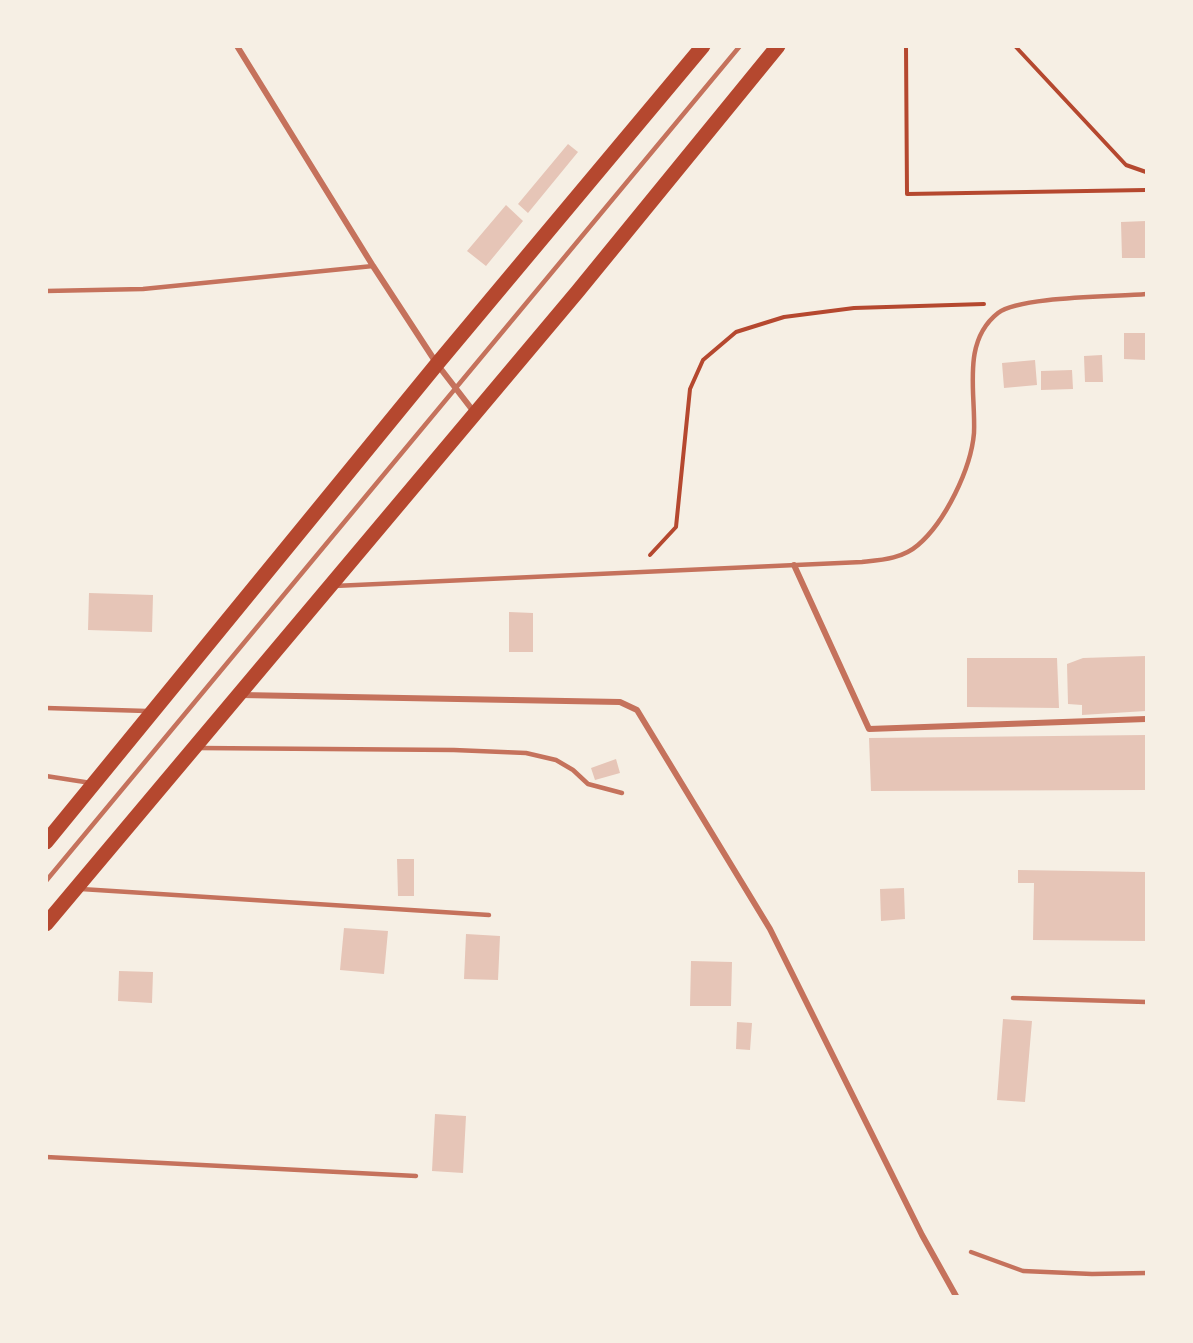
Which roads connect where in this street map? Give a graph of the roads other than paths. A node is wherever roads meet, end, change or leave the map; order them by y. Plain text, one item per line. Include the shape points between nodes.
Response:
1 (237, 46) edge
2 (703, 46) edge
3 (740, 46) edge
4 (778, 46) edge
5 (373, 266) junction
6 (46, 291) edge
7 (1146, 294) edge
8 (437, 364) junction
9 (457, 389) junction
10 (474, 412) junction
11 (794, 565) junction
12 (328, 586) junction
13 (238, 695) junction
14 (46, 708) edge
15 (153, 711) junction
16 (1146, 719) edge
17 (193, 748) junction
18 (46, 776) edge
19 (94, 783) junction
20 (622, 793) dead end
21 (46, 842) edge
22 (46, 881) edge
23 (76, 889) junction
24 (489, 915) dead end
25 (46, 924) edge
26 (1013, 998) dead end
27 (1146, 1002) edge
28 (46, 1157) edge
29 (416, 1176) dead end
30 (971, 1252) dead end
31 (1146, 1273) edge
32 (956, 1296) edge

1 - 5 street
2 - 8 main road
3 - 9 lane
4 - 10 main road
5 - 6 lane via 143,289
5 - 8 street
7 - 11 lane via 1026,303 999,312 981,331 973,367 974,433 968,467 939,520 917,546 895,558
8 - 9 street
8 - 15 main road
9 - 10 street
9 - 22 lane
10 - 12 main road
11 - 12 lane
11 - 16 street via 869,729
12 - 13 main road
13 - 17 main road
13 - 32 street via 620,702 638,710 770,929
14 - 15 lane
15 - 19 main road
17 - 20 lane via 526,753 556,760 588,784
17 - 23 main road
18 - 19 lane
19 - 21 main road
23 - 24 lane
23 - 25 main road
26 - 27 lane
28 - 29 lane
30 - 31 lane via 1023,1271

